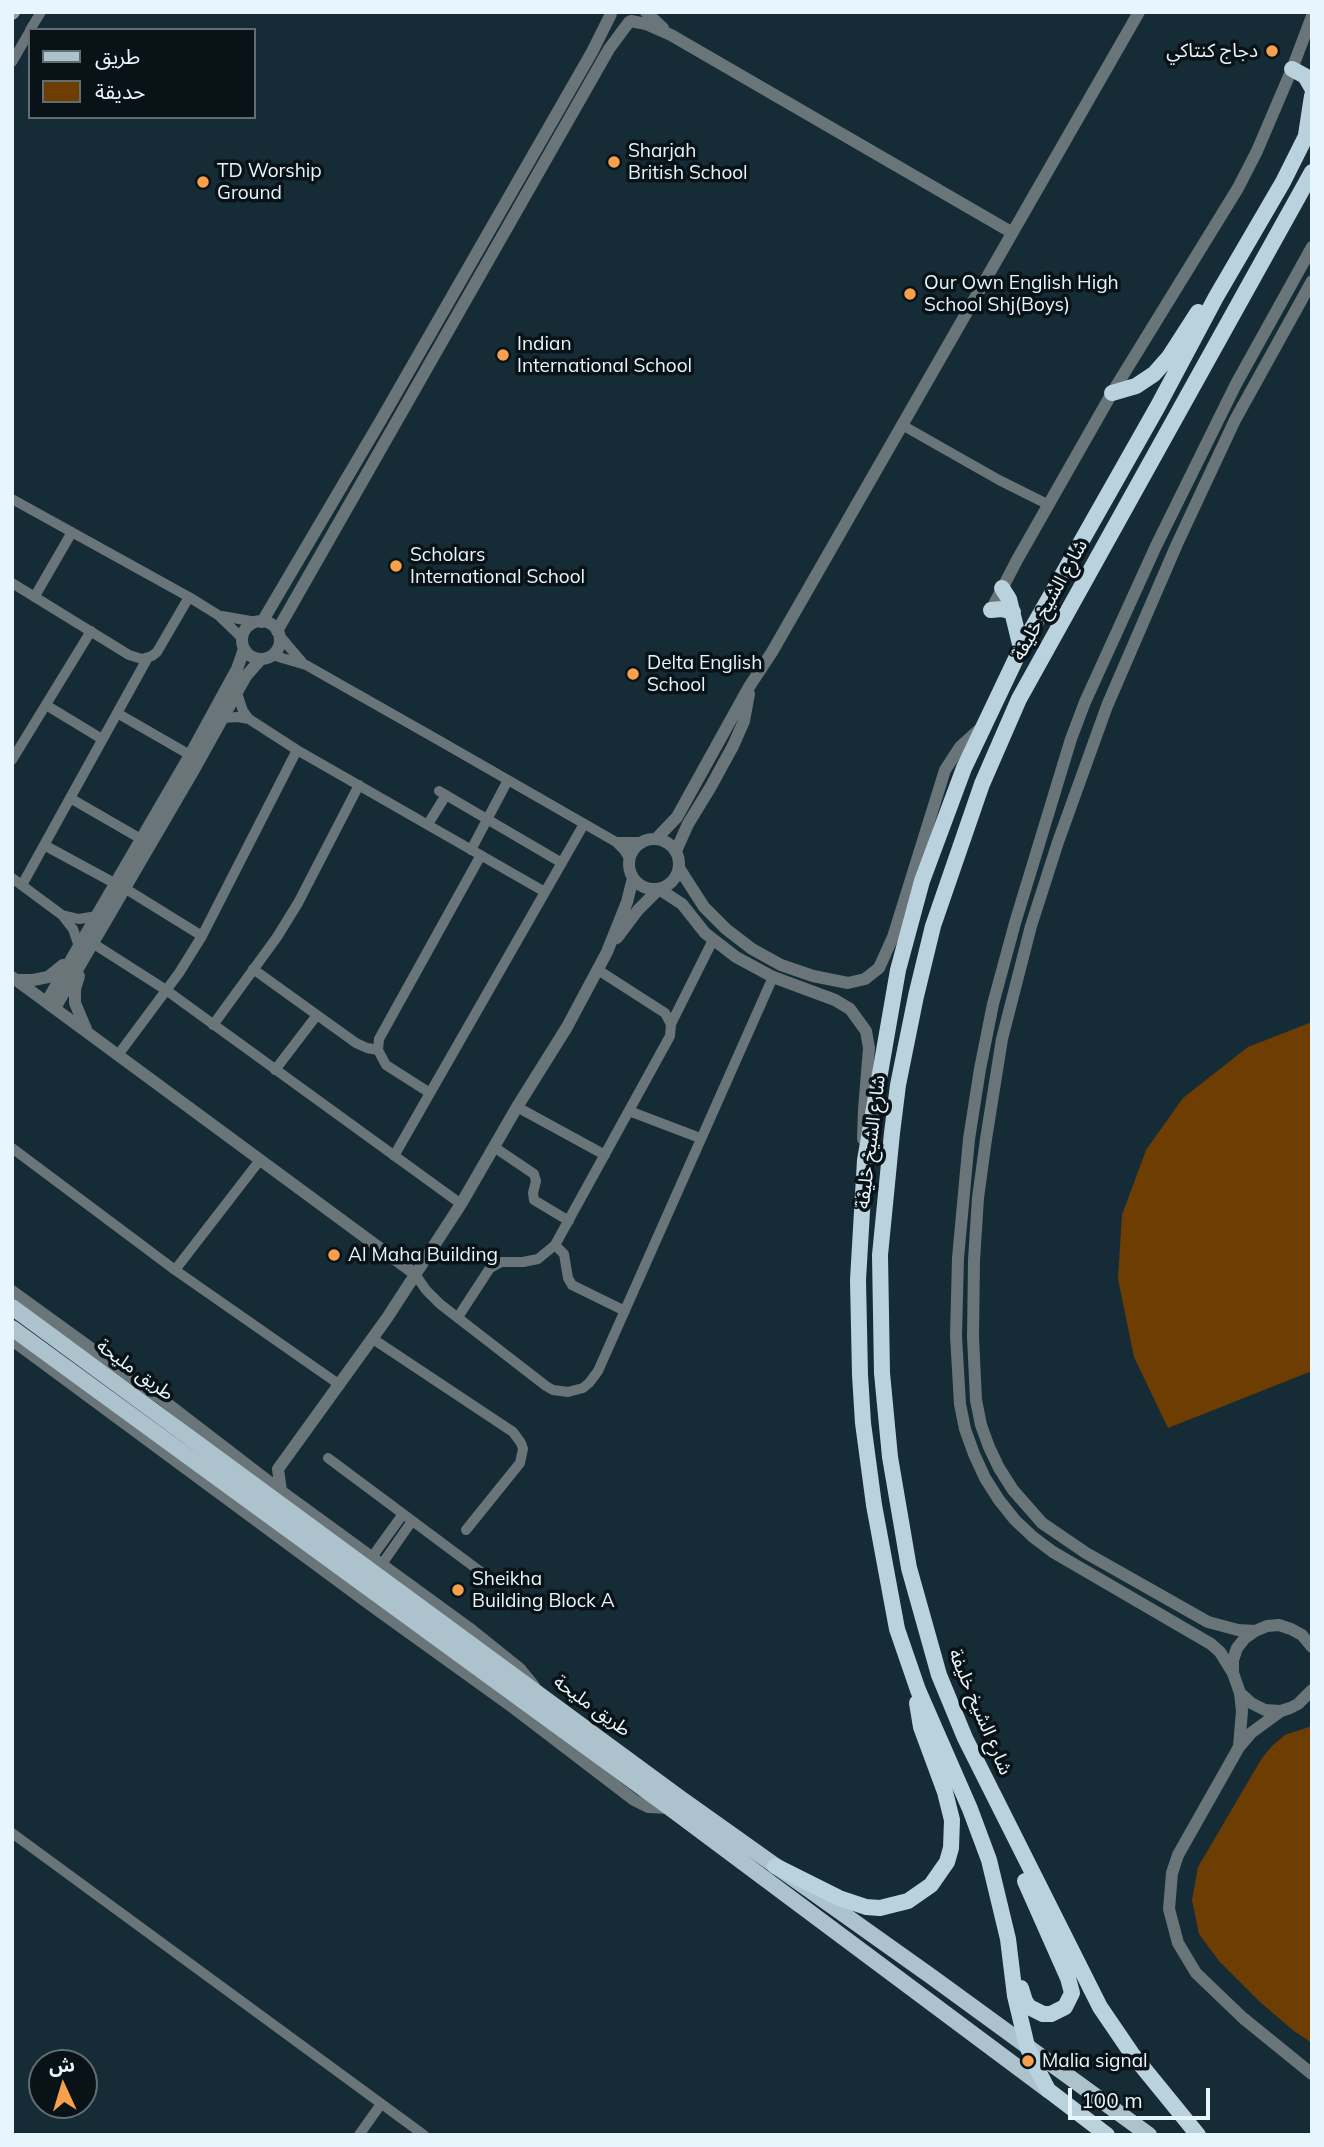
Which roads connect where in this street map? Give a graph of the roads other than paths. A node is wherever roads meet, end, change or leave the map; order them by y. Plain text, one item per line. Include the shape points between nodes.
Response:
1 (40, 12) edge
2 (646, 12) edge
3 (1139, 12) edge
4 (610, 13) edge
5 (1312, 16) edge
6 (633, 18) edge
7 (31, 28) edge
8 (28, 34) edge
9 (671, 35) junction
10 (12, 62) edge
11 (1292, 69) junction
12 (1312, 88) edge
13 (1312, 96) edge
14 (1309, 130) edge
15 (1312, 172) edge
16 (1011, 232) junction
17 (1312, 247) edge
18 (1312, 281) edge
19 (1216, 297) junction
20 (1236, 384) junction
21 (1112, 393) junction
22 (1235, 420) junction
23 (902, 425) junction
24 (12, 499) edge
25 (1049, 505) junction
26 (72, 532) junction
27 (12, 583) edge
28 (1002, 589) junction
29 (35, 596) junction
30 (189, 597) junction
31 (992, 610) joint
32 (1013, 612) junction
33 (219, 615) junction
34 (259, 622) junction
35 (91, 631) junction
36 (278, 633) junction
37 (243, 644) junction
38 (1110, 647) junction
39 (1021, 648) junction
40 (266, 657) junction
41 (147, 659) junction
42 (305, 665) junction
43 (750, 687) junction
44 (237, 693) junction
45 (46, 705) junction
46 (1107, 706) junction
47 (117, 713) junction
48 (223, 718) junction
49 (249, 719) junction
50 (981, 728) junction
51 (102, 739) junction
52 (297, 750) junction
53 (190, 755) junction
54 (12, 760) edge
55 (508, 780) junction
56 (359, 785) junction
57 (70, 798) junction
58 (488, 820) junction
59 (428, 824) junction
60 (584, 824) junction
61 (141, 839) junction
62 (650, 841) junction
63 (616, 842) junction
64 (44, 845) junction
65 (471, 849) junction
66 (676, 851) junction
67 (481, 855) junction
68 (629, 860) junction
69 (562, 863) junction
70 (679, 869) junction
71 (12, 878) edge
72 (633, 878) junction
73 (22, 885) junction
74 (121, 886) junction
75 (660, 889) junction
76 (545, 892) junction
77 (62, 915) junction
78 (97, 916) junction
79 (202, 936) junction
80 (713, 940) junction
81 (87, 947) junction
82 (607, 952) junction
83 (254, 969) junction
84 (598, 970) junction
85 (773, 977) junction
86 (15, 978) edge
87 (166, 990) junction
88 (51, 1005) junction
89 (317, 1015) junction
90 (671, 1024) junction
91 (213, 1025) junction
92 (87, 1032) junction
93 (378, 1050) junction
94 (118, 1055) junction
95 (275, 1070) junction
96 (430, 1093) junction
97 (517, 1107) junction
98 (629, 1111) junction
99 (700, 1138) junction
100 (494, 1147) junction
101 (12, 1148) edge
102 (605, 1155) junction
103 (394, 1156) junction
104 (260, 1160) junction
105 (865, 1160) junction
106 (461, 1204) junction
107 (569, 1221) junction
108 (555, 1245) junction
109 (175, 1270) junction
110 (415, 1274) junction
111 (12, 1291) edge
112 (12, 1307) edge
113 (40, 1311) junction
114 (625, 1311) junction
115 (458, 1317) junction
116 (12, 1328) edge
117 (49, 1333) junction
118 (373, 1339) junction
119 (12, 1340) edge
120 (340, 1385) junction
121 (164, 1401) junction
122 (144, 1402) junction
123 (328, 1458) dead end
124 (278, 1469) junction
125 (257, 1472) junction
126 (281, 1491) junction
127 (403, 1514) junction
128 (412, 1521) junction
129 (272, 1525) junction
130 (466, 1530) dead end
131 (377, 1561) junction
132 (481, 1572) dead end
133 (1255, 1631) junction
134 (1312, 1647) edge
135 (1233, 1673) junction
136 (918, 1690) junction
137 (1312, 1690) edge
138 (538, 1692) junction
139 (1240, 1693) junction
140 (1305, 1705) edge
141 (1280, 1710) junction
142 (1239, 1747) junction
143 (983, 1774) junction
144 (12, 1833) edge
145 (775, 1866) junction
146 (1008, 1938) junction
147 (1027, 2046) junction
148 (1312, 2074) edge
149 (1048, 2090) junction
150 (1167, 2097) junction
151 (381, 2104) junction
152 (1105, 2134) edge
153 (359, 2135) edge
154 (424, 2135) edge
155 (1149, 2135) edge
156 (1198, 2135) edge
157 (1211, 2135) edge

1 - 7 street
2 - 9 street
3 - 16 street
4 - 6 street via 618,21
4 - 34 street via 381,420
5 - 11 street
6 - 9 street
6 - 36 street via 614,39
8 - 10 street
9 - 16 street
11 - 12 highway via 1305,76
11 - 21 street via 1238,188
13 - 14 highway, شارع الشيخ خليفة
14 - 19 highway, شارع الشيخ خليفة
15 - 143 highway, شارع الشيخ خليفة via 1019,699 950,874 908,1031 880,1255 886,1420 901,1532 925,1629 947,1696
16 - 23 street
17 - 20 street
18 - 22 street
19 - 21 highway via 1199,310 1154,374 1136,386
19 - 39 highway, شارع الشيخ خليفة
20 - 22 street via 1244,388
20 - 38 street
21 - 25 street
22 - 46 street
23 - 25 street
23 - 43 street
24 - 26 street
25 - 28 street
26 - 29 street
26 - 30 street
27 - 29 street
28 - 31 street
28 - 32 highway
29 - 35 street
30 - 33 street
30 - 41 street via 161,648
31 - 32 highway
32 - 39 highway
33 - 34 street
33 - 37 street
34 - 36 street via 268,623
34 - 37 street via 247,628
35 - 41 street via 136,658
35 - 45 street
36 - 40 street via 277,650
36 - 42 street
37 - 40 street via 254,658
37 - 53 street via 237,669
38 - 46 street via 1096,695 1100,704
38 - 135 street via 1077,721 1040,837 979,1069 958,1258 960,1404 985,1478 1015,1520 1053,1552 1211,1644
39 - 50 highway, شارع الشيخ خليفة
40 - 42 street
40 - 44 street via 250,670
41 - 47 street
42 - 55 street
43 - 62 street via 677,817
43 - 66 street via 740,731
44 - 48 street
44 - 49 street
45 - 51 street
45 - 54 street
46 - 133 street via 1031,926 1002,1039 984,1151 974,1260 976,1400 999,1468 1042,1523 1208,1622
47 - 51 street
47 - 53 street
48 - 49 street
48 - 74 street
49 - 52 street
50 - 70 street via 944,770 893,937 880,968 865,979 848,983 813,976 752,949 704,907
50 - 105 highway, شارع الشيخ خليفة via 948,807 913,913 898,970
51 - 57 street
52 - 56 street
52 - 79 street
53 - 61 street
55 - 58 street
55 - 60 street
56 - 59 street
56 - 83 street via 307,887
57 - 61 street
57 - 64 street
58 - 59 street via 443,793
58 - 65 street
58 - 69 street
59 - 65 street
60 - 63 street
60 - 69 street
61 - 74 street
62 - 63 street
62 - 66 street via 667,843
62 - 68 street via 634,849
63 - 68 street
64 - 73 street
64 - 74 street
65 - 67 street
66 - 70 street
67 - 76 street
67 - 93 street via 382,1034
68 - 72 street
69 - 76 street
70 - 75 street via 674,880
71 - 73 street
72 - 75 street via 648,888
72 - 82 street
73 - 77 street
74 - 78 street
74 - 79 street
74 - 81 street
75 - 80 street via 682,904
75 - 82 street
76 - 96 street
77 - 78 street via 79,919
77 - 81 street
78 - 81 street
79 - 87 street
80 - 85 street
80 - 90 street
81 - 86 street via 54,974
81 - 87 street
81 - 88 street
81 - 92 street via 75,996
82 - 84 street
83 - 89 street
83 - 91 street
84 - 90 street via 666,1013
84 - 97 street
85 - 99 street
85 - 105 street via 843,1004 862,1023 869,1048
86 - 88 street
87 - 91 street
87 - 94 street
88 - 92 street
89 - 93 street via 356,1043
89 - 95 street
90 - 98 street via 670,1036
91 - 95 street
92 - 94 street
93 - 96 street via 386,1065
94 - 104 street
95 - 103 street
96 - 103 street
97 - 100 street
97 - 102 street
98 - 99 street
98 - 102 street
99 - 114 street
100 - 106 street
100 - 107 street via 534,1174 534,1200
101 - 109 street
102 - 107 street
103 - 106 street
104 - 109 street
104 - 110 street
105 - 136 highway, شارع الشيخ خليفة via 858,1292 863,1423 892,1609
106 - 110 street
107 - 108 street
108 - 114 street via 564,1254 572,1285
108 - 115 street via 538,1259 501,1262 490,1268
109 - 120 street
110 - 115 street via 433,1297
110 - 118 street
111 - 113 street
112 - 117 main road, طريق مليحة
113 - 117 main road
113 - 121 street
114 - 115 street via 595,1377 583,1388 568,1392 546,1386
116 - 129 main road, طريق مليحة
117 - 122 main road, طريق مليحة
118 - 120 street
118 - 130 street via 513,1432 521,1443 520,1463
119 - 129 street
120 - 124 street
121 - 122 main road
121 - 125 street
122 - 138 main road, طريق مليحة
123 - 127 street
124 - 125 street
124 - 126 street
125 - 126 street
126 - 131 street
127 - 128 street
127 - 131 street
128 - 131 street
128 - 132 street
129 - 149 main road, طريق مليحة via 670,1808
131 - 138 street via 510,1661
133 - 134 street via 1279,1625 1302,1635
133 - 135 street via 1237,1648
135 - 139 street
136 - 145 highway via 919,1718 953,1827 947,1862 931,1885 908,1901 866,1907
136 - 146 highway, شارع الشيخ خليفة via 980,1834
137 - 140 street
138 - 145 main road, طريق مليحة
139 - 141 street via 1265,1710
139 - 142 street
140 - 141 street
141 - 142 street
142 - 148 street via 1178,1855 1169,1891 1172,1926 1196,1973
143 - 146 highway via 985,1792 1071,1985 1065,2007 1043,2014 1029,2007
143 - 150 highway, شارع الشيخ خليفة via 1100,2007
144 - 151 street
145 - 147 main road, طريق مليحة
146 - 147 highway, شارع الشيخ خليفة
147 - 149 highway, شارع الشيخ خليفة
147 - 155 main road, طريق مليحة
149 - 152 highway
150 - 156 highway, شارع الشيخ خليفة
150 - 157 highway
151 - 153 street
151 - 154 street

